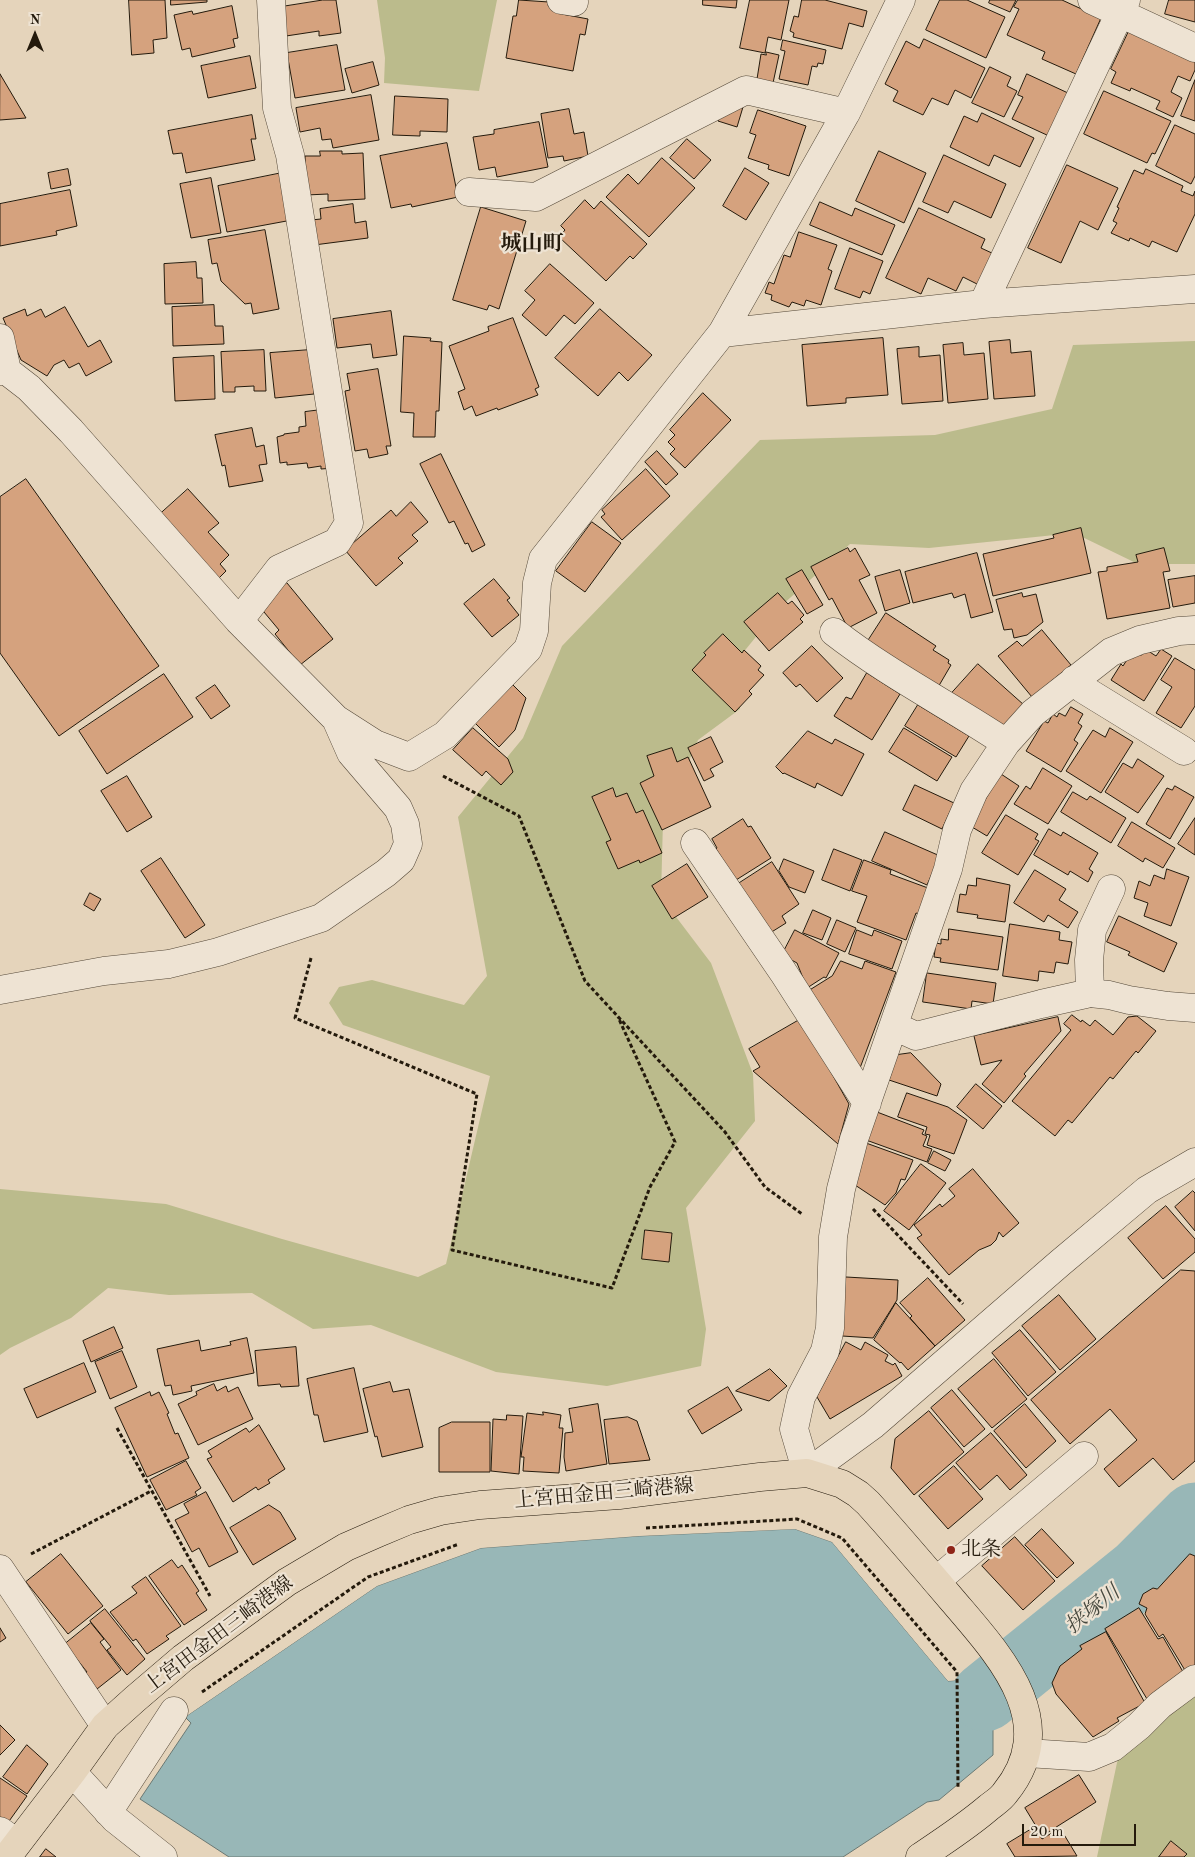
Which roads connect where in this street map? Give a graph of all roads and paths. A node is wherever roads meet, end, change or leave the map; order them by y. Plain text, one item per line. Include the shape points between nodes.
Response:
1 (271, 0) edge
2 (901, 0) edge
3 (1092, 0) edge
4 (1123, 7) edge
5 (1195, 48) edge
6 (846, 114) junction
7 (470, 192) dead end
8 (1195, 289) edge
9 (983, 304) junction
10 (722, 332) junction
11 (0, 338) edge
12 (4, 371) edge
13 (239, 621) junction
14 (1195, 630) edge
15 (834, 632) dead end
16 (1074, 680) junction
17 (336, 720) junction
18 (1006, 744) junction
19 (1184, 751) dead end
20 (409, 757) junction
21 (694, 843) dead end
22 (1111, 889) dead end
23 (321, 918) junction
24 (0, 990) edge
25 (1090, 994) junction
26 (1190, 1007) edge
27 (618, 1018) junction
28 (894, 1026) junction
29 (867, 1103) junction
30 (1195, 1162) edge
31 (841, 1188) junction
32 (833, 1237) junction
33 (986, 1327) junction
34 (117, 1428) dead end
35 (1084, 1456) dead end
36 (806, 1473) junction
37 (152, 1491) junction
38 (640, 1528) dead end
39 (461, 1544) dead end
40 (1, 1569) edge
41 (882, 1576) dead end
42 (878, 1580) junction
43 (936, 1581) junction
44 (227, 1627) junction
45 (930, 1631) dead end
46 (925, 1635) junction
47 (1195, 1679) edge
48 (174, 1711) joint
49 (105, 1726) junction
50 (1027, 1753) junction
51 (72, 1772) junction
52 (958, 1792) dead end
53 (108, 1812) junction
54 (8, 1843) edge
55 (163, 1857) edge
56 (920, 1857) edge

1 - 13 street via 277,108 290,155 349,523 337,542 279,569
2 - 6 street
3 - 4 street
4 - 5 street
4 - 9 street
6 - 7 street via 746,90 536,197
6 - 10 street
8 - 9 street
9 - 10 street
10 - 20 street via 543,559 537,583 534,631 528,649 445,735
11 - 12 street
12 - 13 street via 29,388 71,431
13 - 17 street
14 - 16 street via 1140,640 1112,652
15 - 18 street via 864,656
16 - 18 street via 1033,712
16 - 19 street via 1083,689
17 - 20 street via 375,744
17 - 23 street via 351,753 398,808 408,844 400,860 386,873
18 - 28 street via 974,792 958,830 948,869
20 - 27 path via 519,816 585,982
21 - 29 street via 783,972
22 - 25 street via 1092,930
23 - 24 street via 218,952 169,964 104,971
23 - 27 path via 295,1018 477,1094 452,1250 612,1288 650,1187 675,1142
25 - 26 street
25 - 28 street via 916,1036
27 - 32 path via 725,1132 765,1187
28 - 29 street
29 - 31 street
30 - 33 street via 1147,1190
31 - 32 street
31 - 33 path via 874,1210
32 - 36 street via 830,1328 825,1351 801,1397 794,1429
33 - 36 street via 858,1437
34 - 37 path
35 - 43 street
36 - 43 main road, 上宮田金田三崎港線 via 842,1484 858,1494
36 - 44 main road, 上宮田金田三崎港線 via 619,1495 440,1511 409,1520 346,1547 287,1582
37 - 40 path
37 - 44 path
38 - 42 path via 797,1519 842,1538
39 - 48 path via 368,1577
40 - 49 street
41 - 42 path
42 - 46 path
43 - 50 main road, 上宮田金田三崎港線 via 997,1652 1014,1682 1025,1712 1029,1740
44 - 49 main road, 上宮田金田三崎港線 via 183,1658
45 - 46 path
46 - 52 path via 958,1672
47 - 50 street via 1113,1747 1089,1757
48 - 53 street
49 - 51 main road, 上宮田金田三崎港線
50 - 56 main road, 上宮田金田三崎港線 via 1005,1793 973,1821
51 - 53 street
51 - 54 main road, 上宮田金田三崎港線
53 - 55 street

